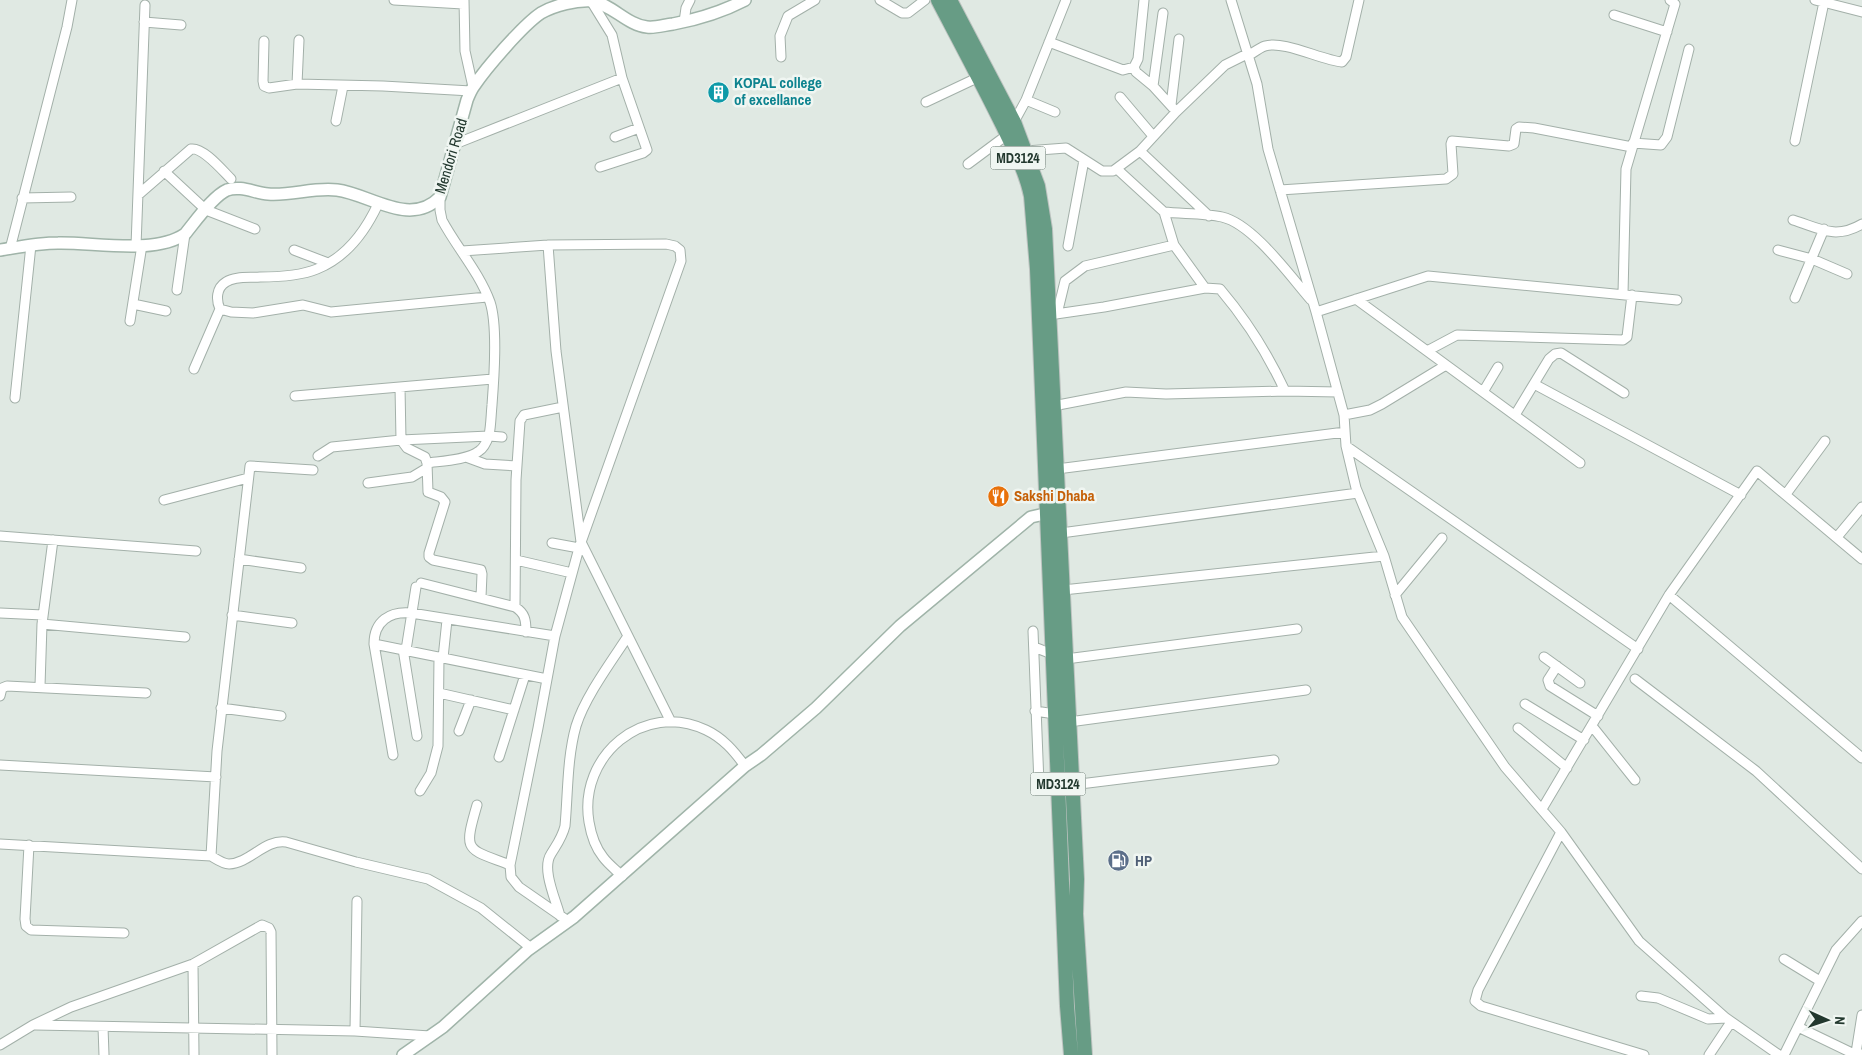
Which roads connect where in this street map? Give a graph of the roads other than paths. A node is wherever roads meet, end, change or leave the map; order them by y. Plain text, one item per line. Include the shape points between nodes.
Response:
1 (72, 0) edge
2 (394, 0) edge
3 (585, 0) edge
4 (690, 0) edge
5 (746, 0) edge
6 (815, 0) edge
7 (880, 0) edge
8 (925, 0) edge
9 (938, 0) edge
10 (950, 0) edge
11 (1066, 0) edge
12 (1144, 0) edge
13 (1231, 0) edge
14 (1359, 0) edge
15 (1670, 0) edge
16 (1820, 1) edge
17 (464, 2) edge
18 (145, 5) dead end
19 (1862, 12) edge
20 (1163, 13) dead end
21 (1614, 15) dead end
22 (144, 22) junction
23 (684, 22) junction
24 (181, 25) dead end
25 (1667, 32) junction
26 (1179, 39) dead end
27 (299, 40) dead end
28 (264, 41) dead end
29 (1049, 42) junction
30 (1689, 49) dead end
31 (1247, 55) junction
32 (781, 57) dead end
33 (1134, 67) junction
34 (979, 77) junction
35 (622, 78) junction
36 (297, 84) junction
37 (343, 86) junction
38 (1154, 86) junction
39 (472, 89) junction
40 (1120, 97) dead end
41 (1026, 100) junction
42 (926, 102) dead end
43 (1174, 108) junction
44 (1055, 112) dead end
45 (336, 121) dead end
46 (1014, 122) junction
47 (639, 128) junction
48 (1007, 135) junction
49 (1154, 136) junction
50 (615, 137) dead end
51 (1796, 141) dead end
52 (455, 144) junction
53 (1632, 145) junction
54 (1026, 151) junction
55 (1140, 151) junction
56 (1084, 160) junction
57 (968, 164) dead end
58 (600, 167) dead end
59 (1117, 169) junction
60 (164, 172) junction
61 (231, 179) dead end
62 (1280, 190) junction
63 (138, 195) junction
64 (71, 197) dead end
65 (440, 197) junction
66 (22, 198) junction
67 (378, 204) junction
68 (206, 210) junction
69 (1164, 212) junction
70 (1209, 216) junction
71 (1792, 220) dead end
72 (1862, 224) edge
73 (254, 229) dead end
74 (1824, 229) junction
75 (185, 234) junction
76 (32, 245) junction
77 (548, 245) junction
78 (1174, 245) junction
79 (139, 246) junction
80 (1068, 246) dead end
81 (5, 249) edge
82 (294, 250) dead end
83 (1778, 250) dead end
84 (462, 251) junction
85 (1812, 259) junction
86 (328, 263) junction
87 (1847, 274) dead end
88 (1204, 288) junction
89 (177, 290) dead end
90 (1622, 294) junction
91 (1632, 295) junction
92 (487, 297) junction
93 (1795, 298) dead end
94 (1356, 299) junction
95 (1677, 300) dead end
96 (133, 304) junction
97 (1315, 308) junction
98 (220, 309) junction
99 (166, 311) dead end
100 (1053, 314) junction
101 (130, 321) dead end
102 (1428, 351) junction
103 (1446, 365) junction
104 (1498, 367) dead end
105 (194, 369) dead end
106 (494, 379) junction
107 (1534, 384) junction
108 (400, 387) junction
109 (1285, 391) junction
110 (1338, 392) junction
111 (1483, 392) junction
112 (1624, 393) dead end
113 (295, 396) dead end
114 (15, 398) dead end
115 (1053, 406) junction
116 (563, 407) junction
117 (1344, 415) junction
118 (1515, 415) junction
119 (1345, 432) junction
120 (488, 436) junction
121 (502, 437) dead end
122 (400, 440) junction
123 (1825, 441) dead end
124 (1346, 446) junction
125 (318, 456) dead end
126 (466, 457) junction
127 (1580, 463) dead end
128 (427, 466) junction
129 (517, 466) junction
130 (1057, 468) junction
131 (312, 470) dead end
132 (248, 478) junction
133 (368, 483) dead end
134 (1358, 493) junction
135 (1786, 494) junction
136 (1741, 495) junction
137 (164, 500) dead end
138 (1862, 506) edge
139 (1053, 512) junction
140 (1061, 533) junction
141 (0, 536) edge
142 (1837, 537) junction
143 (1442, 538) dead end
144 (53, 540) junction
145 (552, 543) dead end
146 (580, 545) junction
147 (196, 551) dead end
148 (1384, 556) junction
149 (239, 559) junction
150 (1862, 559) edge
151 (516, 560) junction
152 (301, 568) dead end
153 (572, 573) junction
154 (1063, 590) junction
155 (1394, 595) junction
156 (1669, 595) junction
157 (481, 598) junction
158 (515, 607) junction
159 (0, 613) edge
160 (411, 613) junction
161 (232, 614) junction
162 (42, 620) junction
163 (447, 620) junction
164 (292, 623) dead end
165 (1297, 629) dead end
166 (1034, 630) dead end
167 (526, 632) junction
168 (555, 636) junction
169 (628, 636) junction
170 (185, 637) dead end
171 (374, 644) junction
172 (1034, 647) junction
173 (405, 649) junction
174 (1638, 649) junction
175 (1052, 654) junction
176 (1544, 657) dead end
177 (441, 658) junction
178 (1066, 659) junction
179 (1557, 666) junction
180 (525, 675) junction
181 (547, 679) junction
182 (1635, 679) dead end
183 (1580, 683) dead end
184 (40, 686) junction
185 (1306, 690) dead end
186 (146, 693) dead end
187 (438, 694) junction
188 (0, 696) edge
189 (1061, 699) junction
190 (471, 700) junction
191 (1525, 704) dead end
192 (221, 708) junction
193 (514, 710) junction
194 (1035, 710) junction
195 (1055, 714) junction
196 (281, 716) dead end
197 (1598, 716) junction
198 (671, 722) junction
199 (1069, 722) junction
200 (1592, 726) junction
201 (1518, 728) dead end
202 (459, 731) dead end
203 (417, 736) dead end
204 (1584, 740) junction
205 (393, 756) dead end
206 (499, 757) dead end
207 (1862, 758) edge
208 (1274, 760) dead end
209 (0, 764) edge
210 (745, 766) junction
211 (1567, 768) junction
212 (216, 777) junction
213 (1635, 780) dead end
214 (1065, 785) junction
215 (420, 791) dead end
216 (477, 805) dead end
217 (1542, 809) junction
218 (1561, 832) junction
219 (0, 844) edge
220 (29, 845) junction
221 (211, 856) junction
222 (510, 865) junction
223 (1862, 869) edge
224 (622, 876) junction
225 (357, 901) dead end
226 (564, 920) junction
227 (1862, 921) edge
228 (124, 933) dead end
229 (535, 945) junction
230 (1784, 959) dead end
231 (193, 964) junction
232 (1820, 981) junction
233 (1640, 996) dead end
234 (1862, 1015) edge
235 (1728, 1020) junction
236 (34, 1025) junction
237 (103, 1026) junction
238 (1798, 1027) junction
239 (194, 1029) junction
240 (272, 1029) junction
241 (355, 1031) junction
242 (430, 1036) junction
243 (0, 1044) edge
244 (1855, 1054) edge
245 (104, 1055) edge
246 (194, 1055) edge
247 (272, 1055) edge
248 (403, 1055) edge
249 (1071, 1055) edge
250 (1085, 1055) edge
251 (1644, 1055) edge
252 (1709, 1055) edge
253 (1779, 1055) edge
254 (1784, 1055) edge

1 - 66 street
2 - 17 street
3 - 23 main road via 612,8 643,26
3 - 35 street via 612,36
3 - 39 main road, Mendori Road via 558,5 539,14 510,42
4 - 23 street
5 - 23 main road via 704,18
6 - 32 street via 788,16 780,36
7 - 8 street via 902,13 908,13
9 - 34 main road, MD3124
10 - 46 main road
11 - 29 street
12 - 33 street via 1138,58
13 - 31 street
14 - 31 street via 1346,57 1342,62 1271,45
15 - 25 street via 1675,4
16 - 19 street
16 - 51 street
17 - 39 street
18 - 22 street
20 - 38 street
21 - 25 street
22 - 24 street
22 - 63 street
25 - 53 street
26 - 43 street
27 - 36 street
28 - 36 street via 264,86
29 - 33 street via 1123,70
29 - 41 street
30 - 53 street via 1667,138 1661,144
31 - 43 street via 1225,65
31 - 62 street via 1257,84 1268,148
33 - 38 street
34 - 42 street
34 - 48 main road, MD3124
35 - 47 street
35 - 52 street
36 - 37 street
37 - 39 street
37 - 45 street
38 - 43 street
39 - 52 main road, Mendori Road
40 - 49 street
41 - 44 street
41 - 46 street
43 - 49 street
46 - 48 street
46 - 54 main road
47 - 50 street
47 - 58 street via 646,152
48 - 57 street
48 - 139 main road, MD3124 via 1031,196 1044,426
49 - 55 street
52 - 65 main road, Mendori Road
53 - 62 street via 1519,127 1514,144 1509,146 1452,141 1452,174 1446,179
53 - 90 street via 1625,178
54 - 56 street via 1066,148
54 - 100 main road via 1038,186
55 - 59 street
55 - 70 street
56 - 59 street via 1102,171
56 - 80 street
59 - 69 street
60 - 61 street via 194,148
60 - 63 street
60 - 68 street
62 - 97 street
63 - 79 street
64 - 66 street
65 - 67 main road, Mendori Road via 433,204 417,209
65 - 84 street via 442,220
66 - 81 street
67 - 68 main road, Mendori Road via 359,195 335,190 269,195 238,189 227,190
67 - 86 street via 359,238
68 - 73 street
68 - 75 main road, Mendori Road
69 - 70 street
69 - 78 street
70 - 97 street via 1222,217 1257,237
71 - 74 street
72 - 74 street via 1845,232
74 - 85 street
75 - 79 main road
75 - 89 street
76 - 79 main road
76 - 81 main road
76 - 114 street
77 - 84 street
77 - 116 street
77 - 146 street via 666,244 680,250 681,256
78 - 88 street
78 - 100 street via 1085,266 1065,281
79 - 96 street
82 - 86 street
83 - 85 street
84 - 92 street
85 - 87 street
85 - 93 street
86 - 98 street via 299,274 227,281 217,294
88 - 100 street
88 - 109 street via 1220,289 1242,315 1270,359
90 - 91 street
90 - 94 street via 1428,276
91 - 95 street
91 - 102 street via 1627,337 1623,340 1456,335
92 - 98 street via 331,312 303,305 253,313
92 - 106 street via 493,318
94 - 97 street
94 - 102 street
96 - 99 street
96 - 101 street
97 - 110 street
98 - 105 street
100 - 115 main road
102 - 103 street
103 - 111 street
103 - 117 street via 1376,407
104 - 111 street
106 - 108 street
106 - 120 street
107 - 112 street via 1549,359 1561,353
107 - 118 street
107 - 136 street
108 - 113 street
108 - 122 street
109 - 110 street
109 - 115 street via 1126,392
110 - 117 street
111 - 118 street
115 - 130 main road
116 - 129 street via 522,417
116 - 146 street
117 - 119 street
118 - 127 street
119 - 124 street
119 - 130 street
120 - 121 street
120 - 122 street
120 - 126 street via 478,453
122 - 125 street via 332,448
122 - 128 street via 407,448 425,457
123 - 135 street
124 - 134 street
124 - 174 street
126 - 128 street
126 - 129 street via 485,464
128 - 133 street via 412,477
128 - 157 street via 428,492 441,497 445,506 430,557 481,570
129 - 151 street
130 - 139 main road
131 - 132 street via 250,466
132 - 137 street
132 - 149 street
134 - 140 street
134 - 148 street
135 - 136 street via 1757,471
135 - 142 street
136 - 156 street
138 - 142 street
139 - 140 main road, MD3124
139 - 175 main road, MD3124
139 - 210 main road via 1031,517 900,626 816,708
140 - 154 main road, MD3124
141 - 144 street
142 - 150 street
143 - 155 street
144 - 147 street
144 - 162 street
145 - 146 street
146 - 153 street
146 - 169 street
148 - 154 street
148 - 155 street
149 - 152 street
149 - 161 street
151 - 153 street
151 - 158 street
153 - 168 street
154 - 178 main road, MD3124
155 - 217 street via 1402,617 1499,759
156 - 174 street
156 - 207 street
157 - 158 street
157 - 160 street via 418,585
158 - 167 street via 526,618
159 - 162 street
160 - 163 street
160 - 171 street via 397,612 388,616 376,630
160 - 173 street
161 - 164 street
161 - 192 street
162 - 170 street
162 - 184 street
163 - 167 street
163 - 177 street
165 - 178 street
166 - 172 street
167 - 168 street
168 - 181 street
169 - 198 street
169 - 226 street via 586,704 573,740 565,826 563,836 550,854 547,870
171 - 173 street
171 - 205 street
172 - 175 street
172 - 194 street
173 - 177 street
173 - 203 street
174 - 197 street
175 - 189 main road, MD3124
176 - 179 street
177 - 180 street
177 - 187 street
178 - 189 main road, MD3124
179 - 183 street
179 - 197 street via 1548,680 1550,686
180 - 181 street
180 - 193 street
181 - 222 street
182 - 223 street via 1756,771
184 - 186 street
184 - 188 street via 7,686 2,688
185 - 199 street
187 - 190 street
187 - 215 street via 438,740 434,765
189 - 195 main road, MD3124
189 - 199 main road, MD3124
190 - 193 street
190 - 202 street
191 - 204 street
192 - 196 street
192 - 212 street
193 - 206 street
194 - 195 street
194 - 214 street via 1038,784
195 - 214 main road, MD3124
197 - 200 street
198 - 210 street via 706,730 734,751
198 - 224 street via 644,726 621,738 602,757 590,781 586,807 591,834 603,857
199 - 214 main road, MD3124
200 - 204 street
200 - 213 street
201 - 211 street
204 - 211 street
208 - 214 street
209 - 212 street
210 - 224 main road
211 - 217 street
212 - 221 street
214 - 249 main road, MD3124 via 1067,1006
214 - 250 main road, MD3124 via 1077,879 1076,914
216 - 222 street via 468,836 472,847 476,852
217 - 218 street
218 - 235 street via 1639,941
218 - 251 street via 1475,1001 1481,1006
219 - 220 street
220 - 221 street
220 - 228 street via 26,926 31,930
221 - 229 street via 227,864 244,861 279,841 428,879 481,908
222 - 226 street via 519,887
224 - 226 main road
225 - 241 street
226 - 229 main road
227 - 232 street via 1836,950
229 - 242 main road
230 - 232 street
231 - 236 street via 71,1007
231 - 239 street
231 - 240 street via 255,928 262,925 269,928
232 - 238 street
233 - 235 street via 1658,998 1708,1019
234 - 244 street
235 - 252 street
235 - 253 street
236 - 237 street
236 - 243 street
237 - 239 street
237 - 245 street
238 - 244 street
238 - 254 street
239 - 240 street
239 - 246 street
240 - 241 street
240 - 247 street
241 - 242 street
242 - 248 main road

